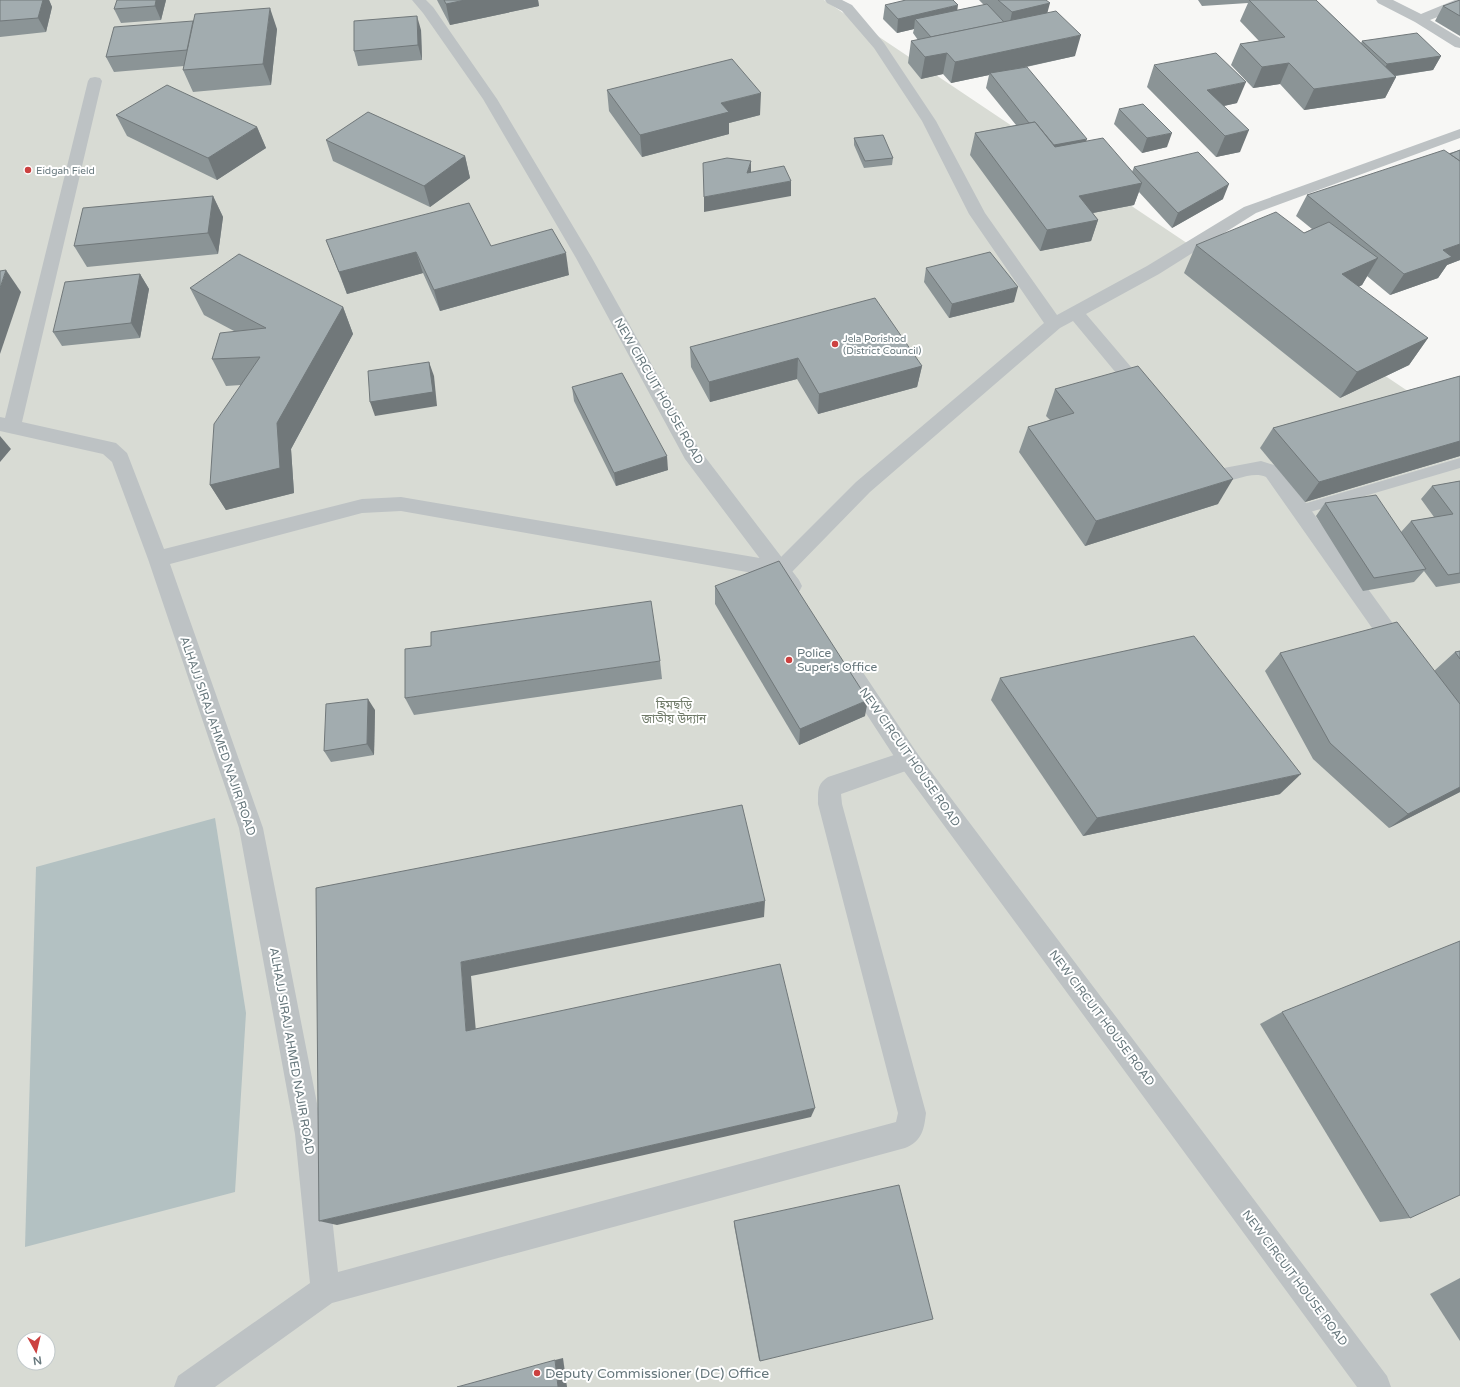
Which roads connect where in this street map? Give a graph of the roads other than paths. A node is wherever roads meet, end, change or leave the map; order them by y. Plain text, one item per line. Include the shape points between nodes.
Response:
1 (420, 0) edge
2 (832, 0) edge
3 (1384, 0) edge
4 (1460, 3) edge
5 (1420, 19) junction
6 (1460, 44) edge
7 (95, 82) dead end
8 (1460, 133) edge
9 (1075, 312) junction
10 (1054, 324) junction
11 (1154, 406) edge
12 (6, 425) edge
13 (1189, 448) edge
14 (1460, 463) edge
15 (1300, 510) junction
16 (158, 559) junction
17 (781, 570) junction
18 (803, 603) edge
19 (843, 662) edge
20 (1410, 664) edge
21 (909, 760) junction
22 (325, 1290) junction
23 (189, 1387) edge
24 (1376, 1387) edge

1 - 17 street, NEW CIRCUIT HOUSE ROAD via 490,99 584,258 692,454
2 - 10 street via 847,8 879,46 929,121 977,214
3 - 5 street
4 - 5 street
5 - 6 street
7 - 12 street
8 - 9 street via 1250,210 1153,270
9 - 10 street
9 - 11 street
10 - 17 street via 863,487
12 - 16 street, ALHAJJ SIRAJ AHMED NAJIR ROAD via 109,448 120,458
13 - 15 street via 1209,472 1215,475 1222,476 1262,468 1273,472
14 - 15 lane
15 - 20 street
16 - 17 street via 362,506 401,504
16 - 22 street, ALHAJJ SIRAJ AHMED NAJIR ROAD via 251,828 309,1134
17 - 18 street, NEW CIRCUIT HOUSE ROAD
19 - 21 street, NEW CIRCUIT HOUSE ROAD
21 - 22 street via 836,784 829,789 830,804 912,1113 912,1125 905,1134
21 - 24 street, NEW CIRCUIT HOUSE ROAD
22 - 23 street

